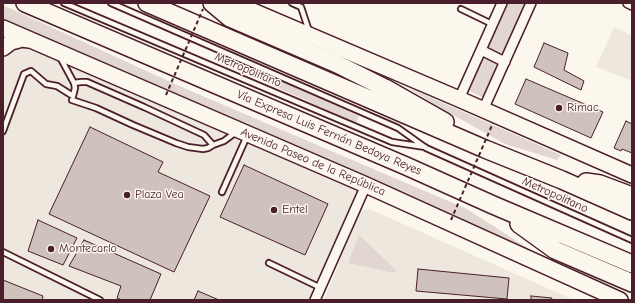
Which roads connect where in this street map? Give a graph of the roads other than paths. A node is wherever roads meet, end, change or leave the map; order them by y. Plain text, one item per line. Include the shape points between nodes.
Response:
1 (25, 3) edge
2 (64, 3) edge
3 (111, 3) edge
4 (148, 3) edge
5 (234, 3) edge
6 (292, 3) edge
7 (502, 3) edge
8 (531, 3) edge
9 (628, 3) edge
10 (632, 5) edge
11 (207, 6) edge
12 (461, 9) dead end
13 (492, 24) junction
14 (3, 28) edge
15 (310, 35) junction
16 (29, 40) junction
17 (3, 48) edge
18 (481, 50) junction
19 (57, 52) junction
20 (505, 62) junction
21 (74, 83) junction
22 (73, 98) junction
23 (459, 99) junction
24 (483, 110) junction
25 (3, 131) edge
26 (243, 132) junction
27 (212, 145) junction
28 (426, 148) junction
29 (485, 149) junction
30 (632, 175) edge
31 (562, 180) junction
32 (366, 185) junction
33 (222, 192) dead end
34 (632, 196) edge
35 (493, 205) junction
36 (632, 211) edge
37 (632, 240) edge
38 (3, 252) edge
39 (269, 263) dead end
40 (632, 264) edge
41 (632, 283) edge
42 (321, 288) junction
43 (100, 300) edge
44 (315, 300) edge
45 (620, 300) edge

1 - 35 highway, Vía Expresa Luis Fernán Bedoya Reyes via 399,162
2 - 28 lane, Metropolitano via 392,142
3 - 28 lane, Metropolitano via 398,128
4 - 29 highway
5 - 15 main road
6 - 15 lane via 301,7
7 - 13 street
8 - 20 street
9 - 10 street
11 - 29 highway via 385,88 445,122
12 - 13 lane
13 - 18 street
14 - 16 main road, Avenida Paseo de la República
15 - 23 main road
16 - 17 main road via 14,41
16 - 19 main road, Avenida Paseo de la República
18 - 20 street
18 - 23 street
19 - 21 lane
19 - 26 main road, Avenida Paseo de la República
20 - 24 street
21 - 22 lane
21 - 27 lane via 87,82 144,107 204,135
22 - 25 lane via 57,86 46,84 31,71 24,74
22 - 27 lane via 182,146 203,149
23 - 24 main road
24 - 30 main road
26 - 27 lane
26 - 32 main road, Avenida Paseo de la República
26 - 33 lane
28 - 37 lane, Metropolitano
29 - 31 highway
31 - 34 highway via 600,184
31 - 36 highway
32 - 42 street
32 - 45 main road, Avenida Paseo de la República
35 - 40 highway, Vía Expresa Luis Fernán Bedoya Reyes
35 - 41 highway via 555,250
38 - 43 lane
39 - 42 lane
42 - 44 street

